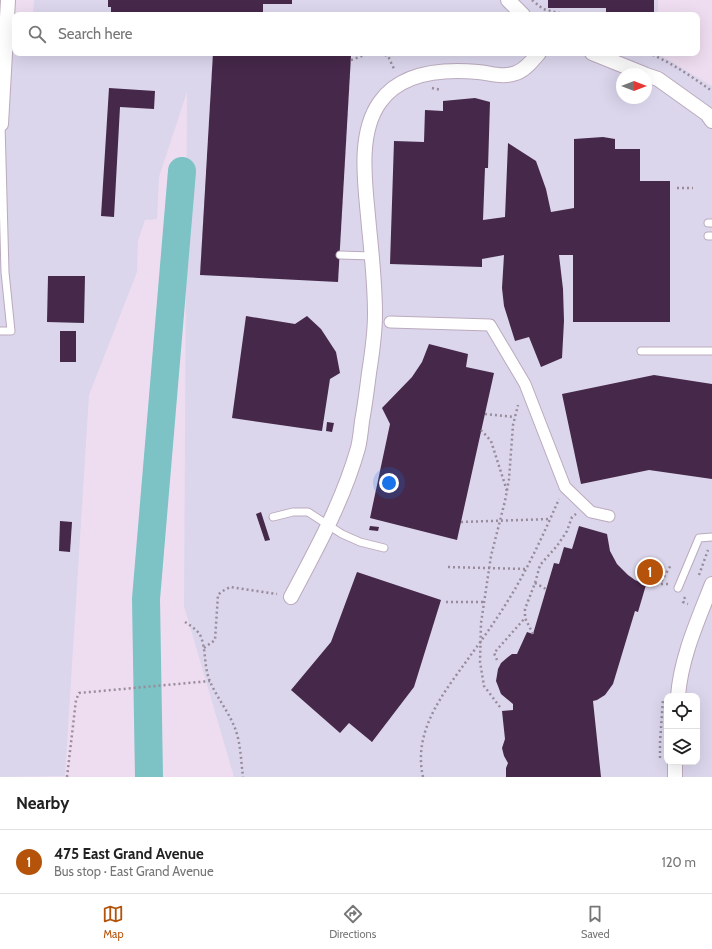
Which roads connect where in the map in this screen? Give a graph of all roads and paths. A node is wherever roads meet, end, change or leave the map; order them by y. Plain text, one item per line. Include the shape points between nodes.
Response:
1 (8, 0) edge
2 (508, 0) edge
3 (532, 0) edge
4 (520, 12) edge
5 (556, 12) edge
6 (362, 56) edge
7 (388, 56) edge
8 (536, 56) edge
9 (600, 56) edge
10 (656, 56) edge
11 (351, 60) dead end
12 (2, 63) edge
13 (630, 68) edge
14 (396, 73) dead end
15 (652, 77) edge
16 (2, 85) edge
17 (712, 91) edge
18 (712, 121) edge
19 (2, 124) joint
20 (677, 188) dead end
21 (692, 188) dead end
22 (340, 255) dead end
23 (372, 256) junction
24 (390, 322) dead end
25 (0, 331) edge
26 (641, 351) dead end
27 (712, 351) edge
28 (518, 404) dead end
29 (485, 414) dead end
30 (515, 417) junction
31 (481, 430) dead end
32 (565, 487) junction
33 (507, 492) junction
34 (585, 506) junction
35 (609, 516) dead end
36 (273, 517) dead end
37 (550, 519) junction
38 (461, 522) dead end
39 (329, 526) junction
40 (712, 537) edge
41 (384, 548) dead end
42 (671, 565) dead end
43 (448, 567) dead end
44 (526, 569) junction
45 (535, 583) junction
46 (668, 584) dead end
47 (712, 584) edge
48 (678, 588) dead end
49 (546, 589) dead end
50 (292, 597) joint
51 (446, 602) dead end
52 (484, 602) junction
53 (683, 602) dead end
54 (689, 604) dead end
55 (525, 618) junction
56 (185, 622) dead end
57 (533, 634) dead end
58 (204, 648) junction
59 (497, 660) dead end
60 (210, 681) junction
61 (678, 693) edge
62 (500, 707) dead end
63 (674, 765) edge
64 (67, 777) edge
65 (243, 777) edge
66 (423, 777) edge
67 (675, 777) edge

1 - 12 street
2 - 4 street
3 - 5 path via 544,9
6 - 11 path
7 - 14 path
8 - 23 street via 516,73 500,76 479,72 438,72 412,77 394,88 380,102 371,121 365,147 364,172
9 - 13 street
10 - 17 path
12 - 16 street
15 - 18 street via 707,114
16 - 19 street
19 - 25 lane via 5,272 11,331
20 - 21 path
22 - 23 lane
23 - 39 street via 375,315 358,447
24 - 32 street via 490,324 525,384
26 - 27 lane
28 - 30 path
29 - 30 path
30 - 33 path
31 - 33 path via 491,440
32 - 34 street
32 - 37 path
33 - 52 path via 491,556
34 - 35 street via 591,512
34 - 45 path via 572,517 567,532 540,565
36 - 39 lane via 293,512 308,512
37 - 38 path
37 - 44 path
39 - 41 lane via 360,542
39 - 50 street
40 - 48 lane via 699,538
42 - 46 path via 661,582
43 - 44 path
44 - 66 path via 497,618 431,714 421,749
45 - 49 path
45 - 55 path via 525,609
47 - 61 street via 690,639
50 - 58 path via 241,588 225,589 218,595 215,640
51 - 52 path
52 - 62 path via 480,662 484,686
53 - 54 path
55 - 57 path
55 - 59 path via 494,653
56 - 58 path via 198,631
58 - 60 path
60 - 64 path via 79,693
60 - 65 path via 236,731
63 - 67 street

